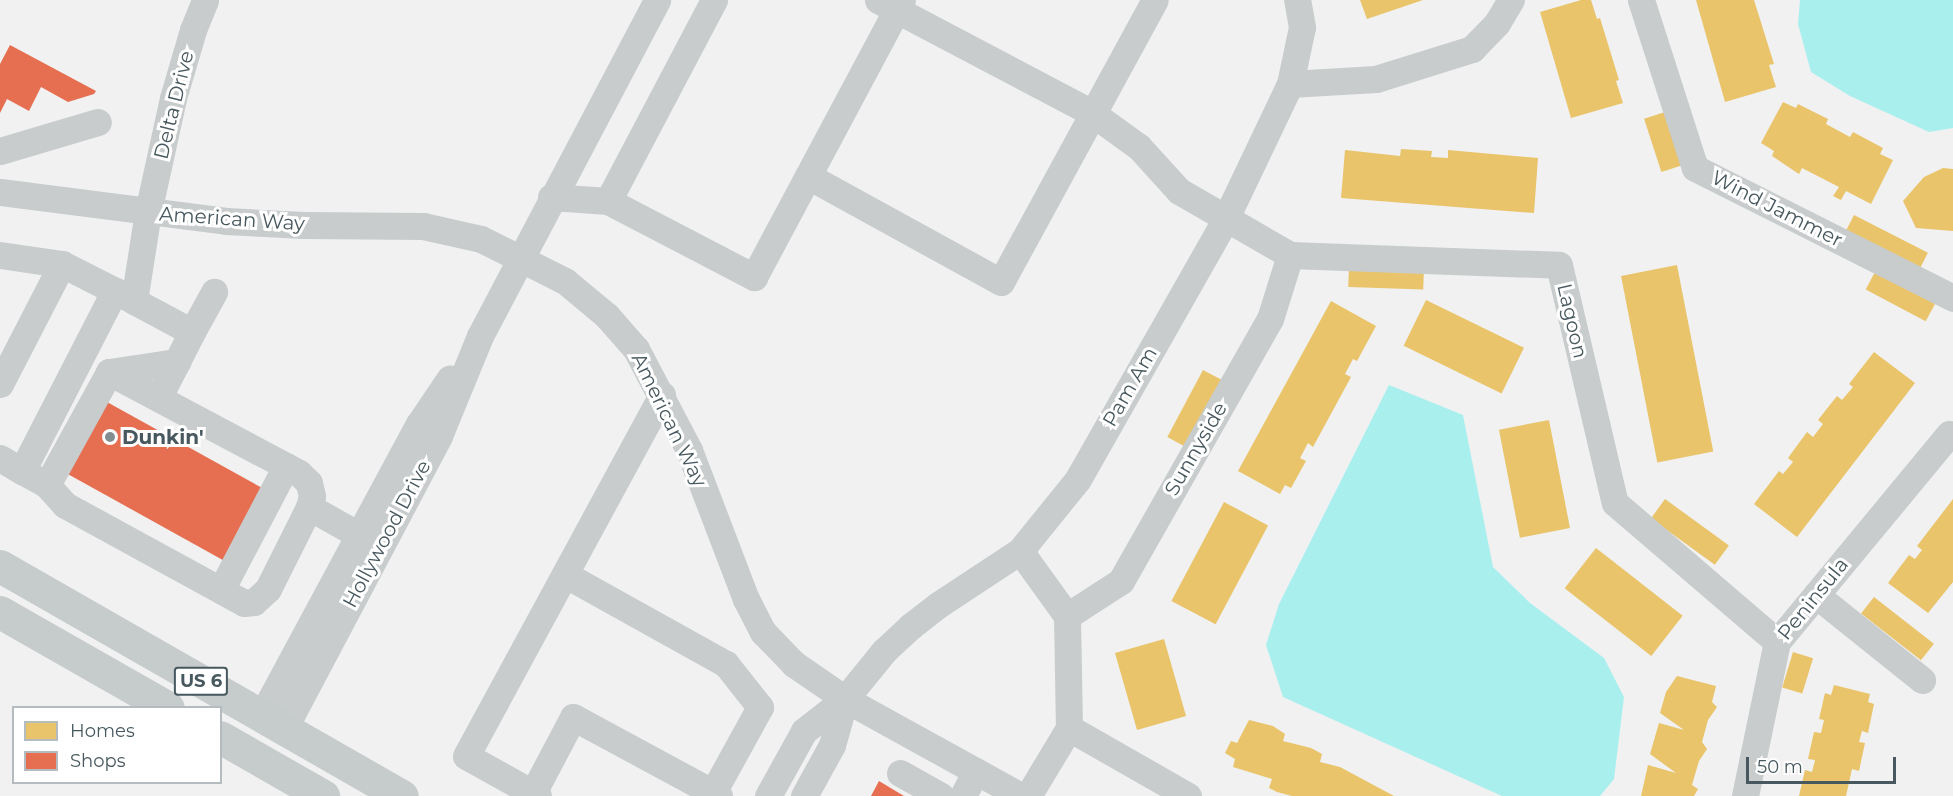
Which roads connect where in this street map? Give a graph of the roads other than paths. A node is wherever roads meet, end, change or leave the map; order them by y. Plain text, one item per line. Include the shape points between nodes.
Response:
1 (206, 0) edge
2 (657, 0) edge
3 (714, 0) edge
4 (1155, 0) edge
5 (1297, 0) edge
6 (1510, 0) edge
7 (1641, 0) edge
8 (892, 3) edge
9 (1290, 84) junction
10 (1092, 113) junction
11 (98, 122) dead end
12 (0, 152) edge
13 (808, 176) junction
14 (0, 192) edge
15 (551, 197) junction
16 (608, 201) junction
17 (148, 212) junction
18 (1226, 218) junction
19 (0, 255) edge
20 (1290, 255) junction
21 (521, 257) junction
22 (62, 264) junction
23 (214, 292) dead end
24 (125, 296) junction
25 (1953, 298) edge
26 (192, 332) junction
27 (177, 362) junction
28 (109, 372) junction
29 (0, 384) edge
30 (662, 395) junction
31 (159, 398) junction
32 (1949, 434) dead end
33 (11, 465) edge
34 (286, 466) junction
35 (47, 484) junction
36 (309, 507) junction
37 (370, 541) junction
38 (1020, 551) junction
39 (0, 566) edge
40 (566, 575) junction
41 (221, 590) junction
42 (1816, 595) junction
43 (0, 612) edge
44 (1067, 616) junction
45 (1777, 642) junction
46 (1922, 680) dead end
47 (845, 699) junction
48 (164, 706) edge
49 (273, 722) junction
50 (1069, 728) junction
51 (222, 738) edge
52 (976, 771) junction
53 (900, 773) dead end
54 (536, 795) edge
55 (715, 795) edge
56 (323, 796) edge
57 (402, 796) edge
58 (768, 796) edge
59 (804, 796) edge
60 (941, 796) edge
61 (963, 796) edge
62 (1021, 796) edge
63 (1028, 796) edge
64 (1188, 796) edge
65 (1745, 796) edge

1 - 17 street, Delta Drive via 173,98
2 - 15 street, Hollywood Drive
3 - 16 street
4 - 10 street
5 - 9 street, Pam Am via 1302,27
6 - 9 street via 1497,23 1472,49 1376,78
7 - 25 street, Wind Jammer via 1695,168
8 - 10 street, Lagoon
8 - 13 street
9 - 18 street, Pam Am
10 - 13 street via 1002,282
10 - 18 street, Lagoon via 1139,147 1179,191
11 - 12 street
13 - 16 street via 754,277
14 - 17 street, American Way
15 - 16 street
15 - 21 street, Hollywood Drive
17 - 21 street, American Way via 303,225 423,226 481,238
17 - 24 street, Delta Drive
18 - 20 street, Lagoon
18 - 38 street, Pam Am via 1078,479
19 - 22 street
20 - 44 street, Sunnyside via 1270,319 1121,582
20 - 45 street, Lagoon via 1559,266 1615,503
21 - 30 street, American Way via 566,281 607,316 636,349
21 - 37 street, Hollywood Drive via 480,336 439,436
22 - 24 street
22 - 29 street
23 - 26 street
24 - 26 street
24 - 33 street, Delta Drive
26 - 27 street
27 - 28 street
27 - 31 street
28 - 31 street
28 - 35 street
30 - 40 street
30 - 47 street, American Way via 689,450 746,599 763,632 794,664
31 - 34 street
32 - 42 street, Peninsula
33 - 35 street
34 - 36 street via 309,483
34 - 41 street
35 - 41 street via 65,505
36 - 37 street
36 - 41 street via 268,589 254,602 244,603
37 - 49 street, Hollywood Drive
38 - 44 street
38 - 47 street, Pam Am via 911,626 884,651
39 - 49 main road, US 6 / US 6
40 - 54 street via 466,756
40 - 55 street via 726,664 760,707
42 - 45 street, Peninsula
42 - 46 street
43 - 48 main road, US 6
44 - 50 street
45 - 65 street, Peninsula
47 - 52 street, American Way
47 - 58 street, Pam Am via 804,731
47 - 59 street, Pam Am via 832,745
49 - 57 main road, US 6 / US 6
50 - 63 street
50 - 64 street
51 - 56 main road
52 - 61 street
52 - 62 street, American Way
53 - 60 street
54 - 55 street via 573,717

